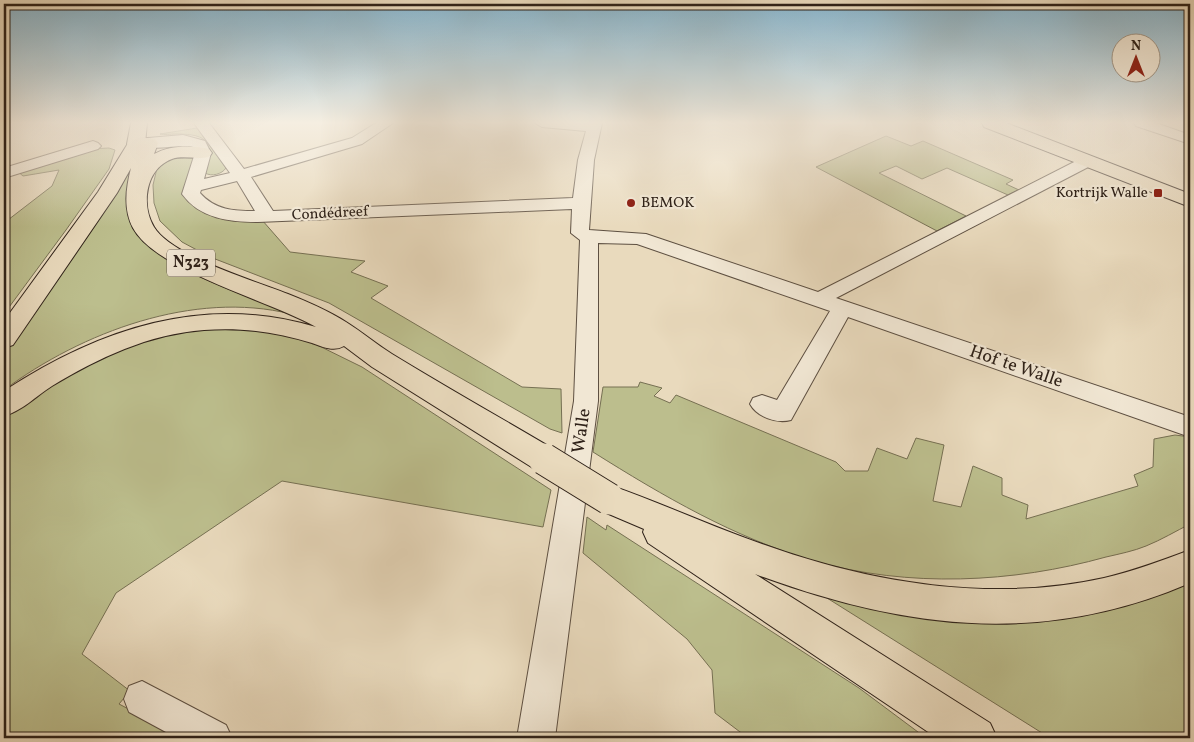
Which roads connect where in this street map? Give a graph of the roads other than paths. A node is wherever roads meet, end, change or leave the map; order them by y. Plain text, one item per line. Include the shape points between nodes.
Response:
1 (55, 158) edge
2 (129, 158) edge
3 (140, 158) edge
4 (162, 158) edge
5 (202, 158) edge
6 (227, 158) edge
7 (300, 158) edge
8 (587, 158) edge
9 (1079, 158) edge
10 (1088, 161) junction
11 (4, 173) edge
12 (240, 175) junction
13 (137, 186) junction
14 (192, 187) junction
15 (1190, 201) edge
16 (580, 203) junction
17 (264, 211) dead end
18 (589, 237) junction
19 (832, 304) junction
20 (4, 340) edge
21 (380, 359) junction
22 (762, 404) dead end
23 (4, 405) edge
24 (1190, 427) edge
25 (609, 499) junction
26 (1190, 566) edge
27 (142, 700) dead end
28 (213, 738) edge
29 (536, 738) edge
30 (974, 738) edge

1 - 11 street
2 - 20 main road, N323 via 107,194
3 - 13 main road, N323
4 - 13 main road via 153,164
5 - 14 street
6 - 12 street
7 - 12 street
8 - 16 street, Walle
9 - 10 main road
10 - 15 main road
10 - 19 street via 826,294
12 - 14 street
12 - 17 street
13 - 21 main road, N323 via 137,210 141,222 152,239 166,249 330,323
14 - 16 street, Condédreef via 192,194 203,206 225,214 249,216
16 - 18 street, Walle via 580,233
18 - 19 street, Hof te Walle via 639,238
18 - 29 street, Walle via 586,401
19 - 22 street via 782,412
19 - 24 street, Hof te Walle
21 - 23 main road via 320,335 262,321 239,319 191,323 145,333 95,351 53,372
21 - 25 main road, bridge
25 - 26 main road via 820,580 876,594 934,602 1000,606 1105,596 1145,585
25 - 30 main road
27 - 28 street

